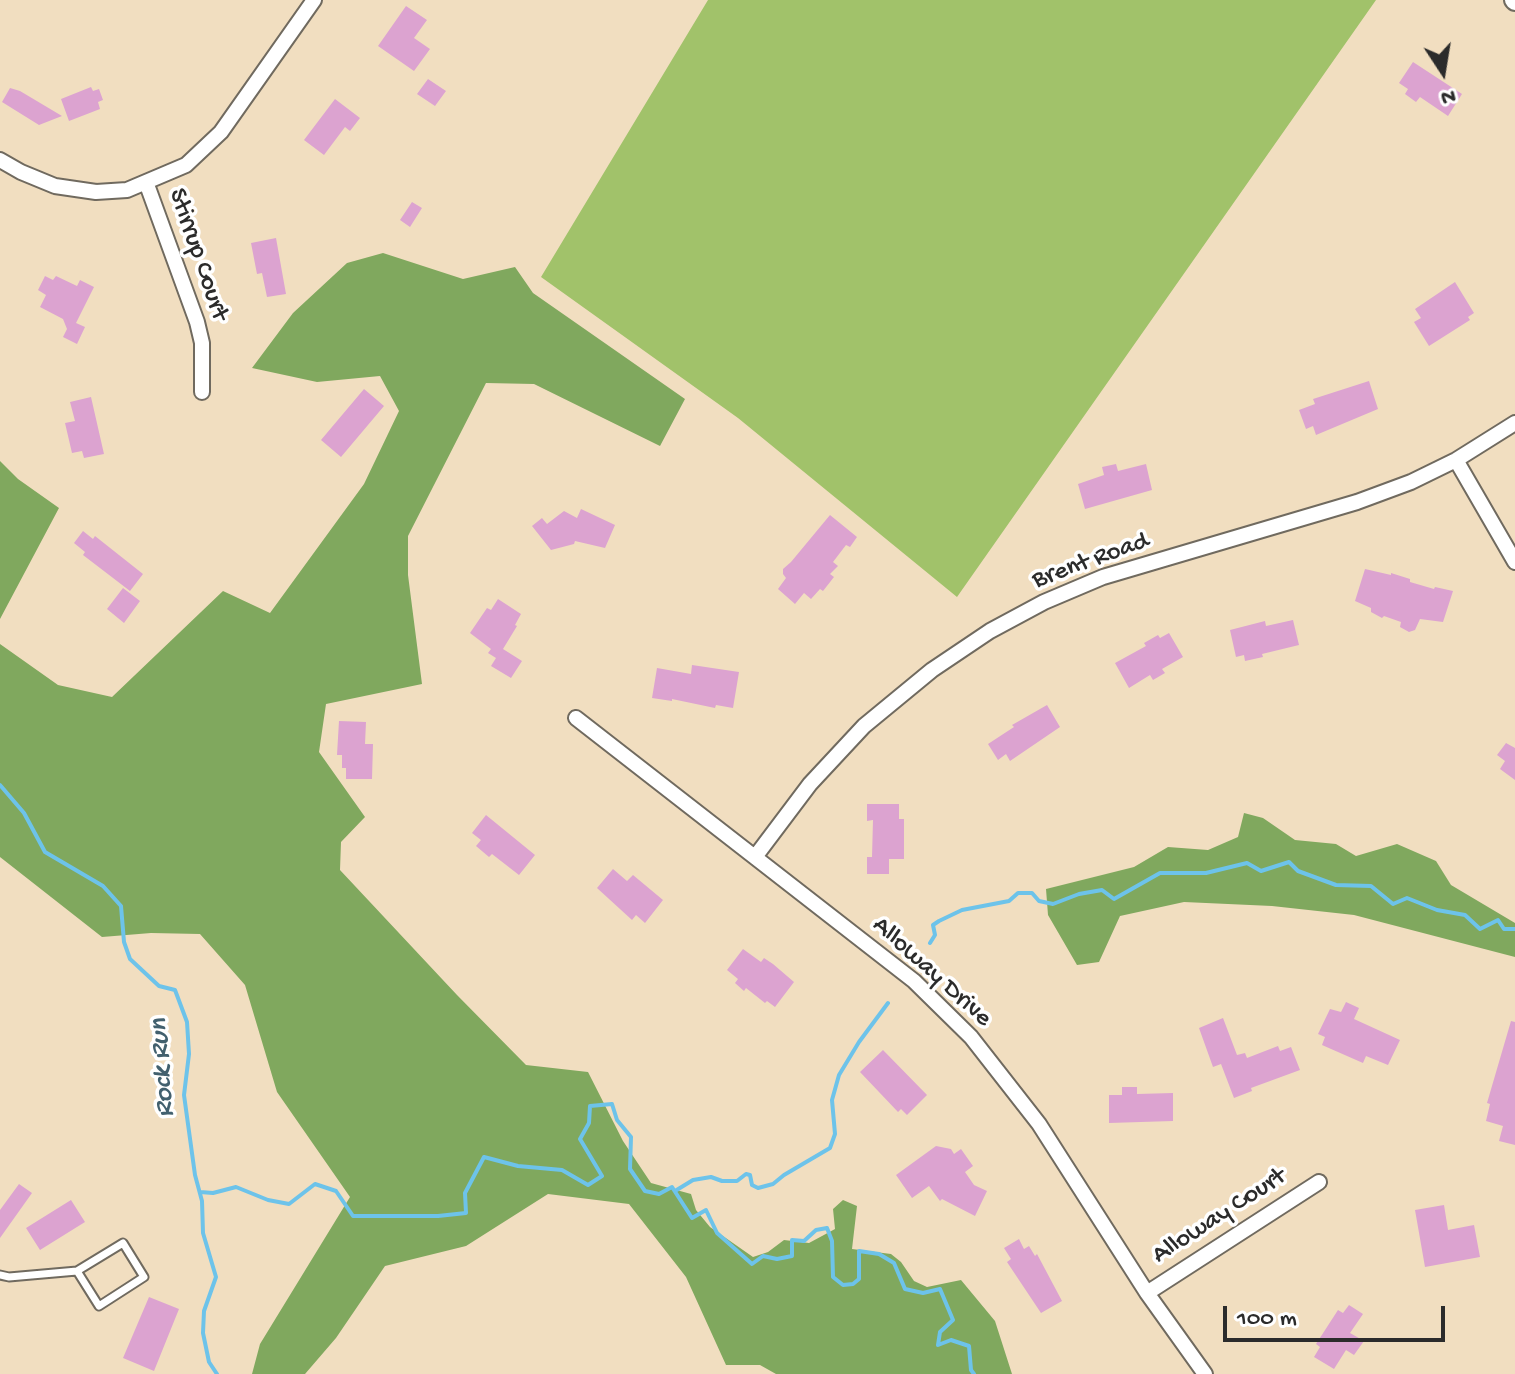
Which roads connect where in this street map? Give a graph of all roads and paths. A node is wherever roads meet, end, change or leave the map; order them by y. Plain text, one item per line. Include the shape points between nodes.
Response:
1 (314, 0) edge
2 (0, 160) edge
3 (146, 182) junction
4 (202, 392) dead end
5 (1515, 423) edge
6 (1456, 460) junction
7 (1515, 562) edge
8 (576, 718) dead end
9 (755, 857) junction
10 (1319, 1182) dead end
11 (77, 1271) junction
12 (0, 1275) edge
13 (1147, 1293) junction
14 (1205, 1374) edge

1 - 3 street via 221,132 186,165
2 - 3 street via 55,186 96,192 127,190
3 - 4 street, Stirrup Court via 197,322
5 - 6 street, Brent Road
6 - 7 street
6 - 9 street, Brent Road via 1357,502 1103,577 990,631 864,726 810,784
8 - 9 street, Alloway Drive
9 - 13 street, Alloway Drive via 914,981 971,1037 1039,1124
10 - 13 street, Alloway Court
11 - 11 lane via 99,1306 144,1277 123,1243
11 - 12 lane
13 - 14 street, Alloway Drive

